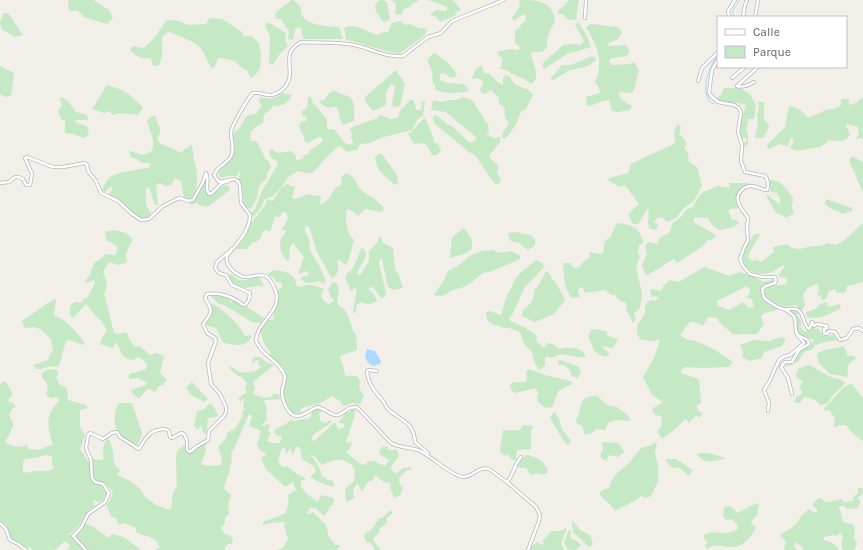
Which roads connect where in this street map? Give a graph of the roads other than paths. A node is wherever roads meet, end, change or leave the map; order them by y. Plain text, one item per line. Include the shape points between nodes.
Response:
1 (504, 0) edge
2 (586, 0) edge
3 (735, 0) edge
4 (747, 0) edge
5 (758, 0) edge
6 (728, 16) edge
7 (743, 16) edge
8 (755, 16) edge
9 (585, 18) dead end
10 (717, 53) edge
11 (717, 60) edge
12 (744, 68) edge
13 (757, 68) edge
14 (732, 78) dead end
15 (698, 81) dead end
16 (754, 82) dead end
17 (231, 180) junction
18 (0, 183) edge
19 (233, 248) junction
20 (783, 309) junction
21 (863, 331) edge
22 (798, 335) junction
23 (377, 371) dead end
24 (792, 394) dead end
25 (768, 411) dead end
26 (427, 455) junction
27 (521, 457) dead end
28 (507, 482) junction
29 (0, 523) edge
30 (26, 550) edge
31 (86, 550) edge
32 (528, 550) edge

1 - 17 street via 452,21 441,33 428,37 398,57 352,44 300,42 290,53 289,81 285,87 271,95 253,93 232,127 232,155 219,166 214,175 219,182
2 - 9 street
3 - 6 street via 728,11
4 - 7 street
5 - 8 street
10 - 15 street via 702,68
11 - 20 street via 713,66 709,92 718,102 739,108 741,112 738,132 742,145 741,161 745,172 765,176 768,182 766,191 756,186 747,186 739,194 738,201 748,218 749,237 740,259 750,274 775,277 775,283 764,288 763,295
12 - 14 street
13 - 16 street via 737,86 747,86
17 - 18 street via 222,183 209,194 206,173 193,200 177,199 144,220 135,216 118,201 101,193 85,163 63,168 53,167 27,157 25,158 32,174 30,185 26,185 23,179 18,177
17 - 19 street via 240,183 241,203 250,215 247,229
19 - 26 street via 226,258 229,267 243,276 266,276 274,287 277,304 256,340 262,351 284,373 286,378 282,394 292,415 300,416 318,407 336,416 349,408 357,407 391,443 419,450
19 - 31 street via 216,262 215,268 219,273 226,275 232,285 250,293 249,300 243,305 235,299 219,294 207,294 205,298 211,308 209,317 203,324 207,333 215,340 208,364 211,384 220,394 226,407 225,414 209,431 208,440 190,452 187,450 187,438 184,434 172,438 165,429 148,434 139,449 120,437 117,432 103,439 90,433 86,448 91,460 92,478 95,482 103,484 109,493 105,502 88,514 81,528 73,536
20 - 21 street via 796,309 801,312 807,327 810,329 812,322 814,326 827,326 824,333 833,331 840,340 847,338 853,329 859,328
20 - 22 street via 790,312 795,319
22 - 24 street via 808,340 809,344 798,350 792,362 785,362 781,367 788,378
22 - 25 street via 804,343 790,355 779,360 765,388 764,393 769,403
23 - 26 street via 367,371 373,390 387,408 405,421 414,433 415,443 426,450
26 - 28 street via 461,477 484,468
27 - 28 street
28 - 32 street via 536,508 540,516
29 - 30 street via 6,529 10,540

